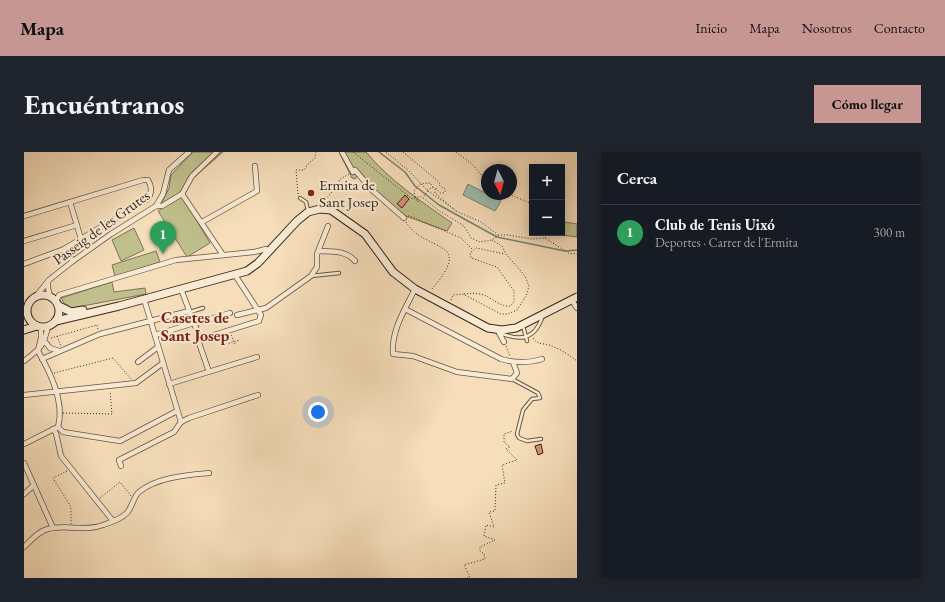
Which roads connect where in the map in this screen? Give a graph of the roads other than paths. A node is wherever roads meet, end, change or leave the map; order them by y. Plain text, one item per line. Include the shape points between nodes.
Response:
1 (189, 152) edge
2 (217, 152) edge
3 (342, 152) edge
4 (255, 166) dead end
5 (182, 194) junction
6 (300, 198) road end
7 (70, 202) junction
8 (156, 206) junction
9 (308, 212) junction
10 (24, 216) edge
11 (404, 218) road end
12 (202, 222) junction
13 (77, 225) junction
14 (328, 226) dead end
15 (81, 239) junction
16 (24, 241) edge
17 (64, 249) junction
18 (266, 249) dead end
19 (319, 251) junction
20 (223, 255) junction
21 (74, 261) junction
22 (355, 261) dead end
23 (24, 264) edge
24 (339, 273) dead end
25 (235, 275) junction
26 (311, 276) junction
27 (49, 280) junction
28 (181, 289) junction
29 (415, 289) junction
30 (50, 296) junction
31 (35, 297) junction
32 (574, 298) edge
33 (144, 299) junction
34 (24, 300) edge
35 (58, 303) junction
36 (119, 306) junction
37 (203, 308) dead end
38 (577, 308) edge
39 (256, 309) junction
40 (405, 309) junction
41 (190, 311) junction
42 (230, 313) dead end
43 (544, 313) junction
44 (237, 315) dead end
45 (26, 316) edge
46 (56, 321) junction
47 (151, 321) junction
48 (194, 324) junction
49 (523, 325) junction
50 (42, 326) junction
51 (24, 330) edge
52 (497, 331) junction
53 (155, 334) junction
54 (526, 336) junction
55 (199, 339) junction
56 (45, 340) junction
57 (527, 341) dead end
58 (504, 342) road end
59 (158, 347) junction
60 (61, 350) junction
61 (38, 351) junction
62 (257, 357) dead end
63 (42, 359) junction
64 (542, 359) dead end
65 (24, 361) edge
66 (138, 362) dead end
67 (513, 362) junction
68 (163, 363) junction
69 (209, 372) junction
70 (512, 379) junction
71 (169, 384) junction
72 (55, 392) junction
73 (24, 395) edge
74 (258, 395) dead end
75 (177, 411) junction
76 (181, 422) junction
77 (58, 427) junction
78 (53, 429) junction
79 (63, 432) junction
80 (57, 439) junction
81 (541, 439) dead end
82 (24, 444) edge
83 (24, 463) edge
84 (121, 466) dead end
85 (209, 473) dead end
86 (34, 485) junction
87 (24, 494) edge
88 (113, 521) junction
89 (53, 528) junction
90 (24, 547) edge

1 - 8 street, Passeig de les Grutes via 169,170 163,194
2 - 5 street via 192,176
3 - 11 street via 353,172 355,170 372,190
4 - 12 street via 257,192
5 - 8 street via 162,206
5 - 12 street
6 - 9 lane via 306,202
7 - 10 street
7 - 13 street
7 - 15 street via 143,180 148,180 151,185 148,199
8 - 21 street, Passeig de les Grutes
9 - 25 main road via 296,221 258,263 247,271
9 - 29 main road via 331,210 365,234 393,272
12 - 20 street
13 - 15 street
13 - 16 street
14 - 19 street
15 - 17 street
17 - 21 street
17 - 23 street
18 - 20 street
19 - 22 street via 350,255
19 - 26 street via 317,267
20 - 35 street via 176,260 59,295
21 - 27 street, Passeig de les Grutes
24 - 26 lane
25 - 28 main road
25 - 39 street
26 - 39 street via 266,308
27 - 30 street, Passeig de les Grutes
27 - 31 street, Passeig de les Grutes
28 - 33 main road
28 - 41 street
29 - 40 street
29 - 52 main road
30 - 31 main road
30 - 35 main road
31 - 34 main road
31 - 45 main road via 28,305
32 - 38 street
32 - 43 main road
33 - 36 main road
33 - 47 street
35 - 36 main road via 71,312
35 - 46 main road via 59,314
36 - 46 main road
37 - 41 lane
39 - 44 street
39 - 55 street via 261,315 259,321
40 - 67 street
40 - 70 street via 397,326 393,354 413,356 457,372
41 - 47 street
41 - 48 street
42 - 48 street
43 - 49 main road
43 - 54 lane via 539,326
45 - 50 main road
46 - 50 main road
47 - 53 street
47 - 60 street via 100,334
48 - 53 street
48 - 55 street
49 - 52 main road
49 - 54 lane
50 - 51 main road
50 - 56 street
50 - 61 street
52 - 54 lane via 516,338
52 - 58 street
53 - 59 street
54 - 57 lane
55 - 69 street
56 - 60 street via 50,348
56 - 61 street
59 - 66 street
59 - 68 street
60 - 63 street
61 - 63 street
61 - 65 street
62 - 69 street
63 - 72 street
64 - 67 street via 533,362
67 - 70 street via 516,373
68 - 71 street
68 - 72 street via 136,384
69 - 71 street
70 - 81 lane via 538,393 540,398 532,400 523,410 517,434 526,441
71 - 75 street
72 - 73 street
72 - 77 street via 61,413
74 - 76 street
75 - 76 street
75 - 79 street via 120,441
76 - 84 street via 174,432 119,460
77 - 78 street
77 - 79 street
78 - 80 street
78 - 82 street
79 - 80 street
80 - 88 street via 61,456
83 - 86 street
85 - 88 street via 164,480 146,487 138,493 128,512
86 - 87 street
86 - 89 street
88 - 89 street via 91,528
89 - 90 street via 42,532

